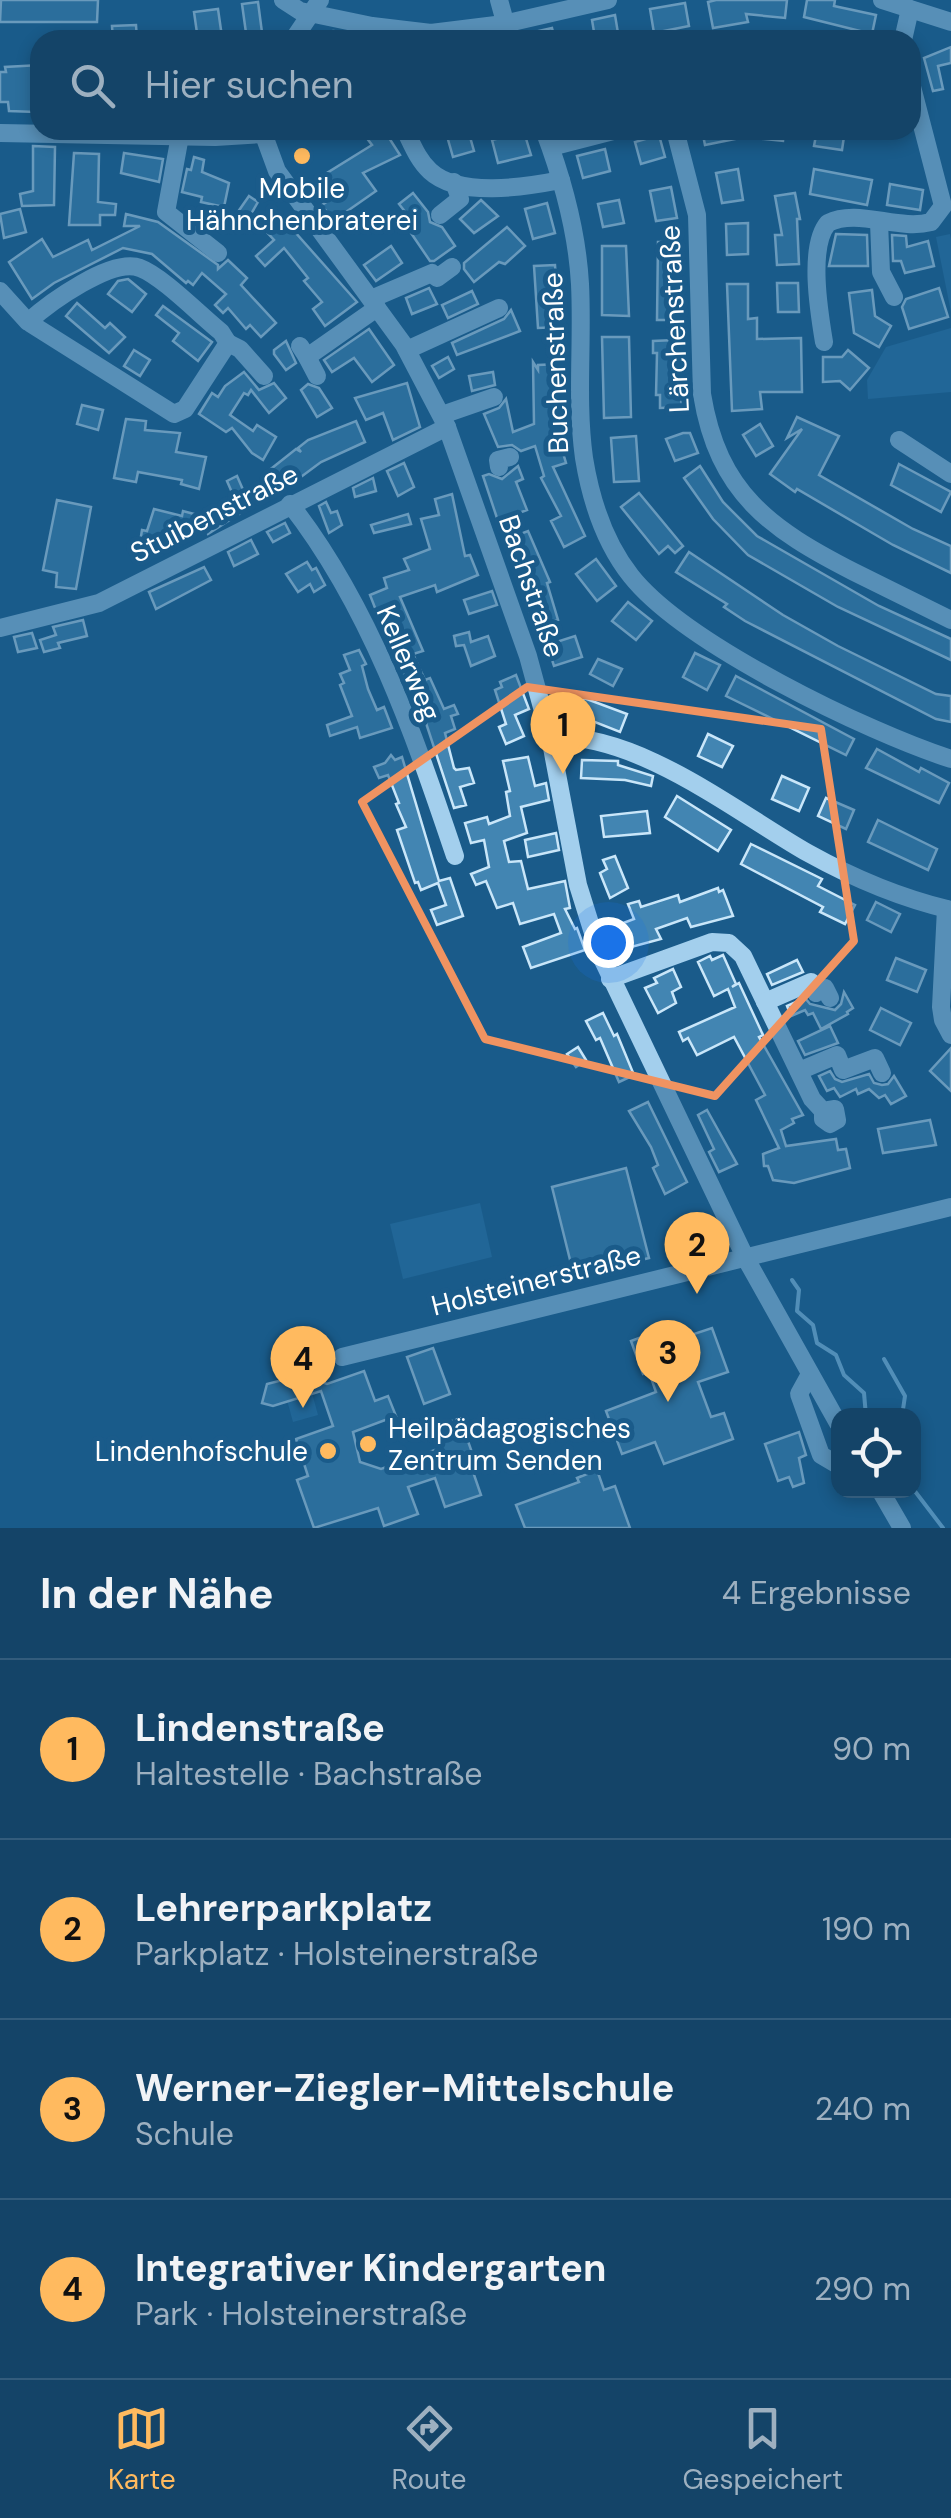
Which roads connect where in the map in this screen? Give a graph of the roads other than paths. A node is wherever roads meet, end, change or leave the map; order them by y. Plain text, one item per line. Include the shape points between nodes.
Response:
1 (283, 0) edge
2 (499, 0) edge
3 (608, 0) edge
4 (882, 0) edge
5 (941, 0) edge
6 (315, 7) edge
7 (910, 10) junction
8 (946, 21) edge
9 (300, 30) edge
10 (365, 30) edge
11 (506, 30) edge
12 (513, 30) edge
13 (905, 30) edge
14 (921, 127) edge
15 (0, 132) edge
16 (30, 133) edge
17 (179, 140) edge
18 (265, 140) edge
19 (411, 140) edge
20 (548, 140) edge
21 (678, 140) edge
22 (561, 180) junction
23 (454, 182) junction
24 (440, 215) dead end
25 (879, 222) junction
26 (218, 253) dead end
27 (452, 268) dead end
28 (0, 291) edge
29 (894, 297) dead end
30 (374, 303) junction
31 (490, 308) dead end
32 (28, 322) junction
33 (824, 342) dead end
34 (228, 343) junction
35 (406, 347) junction
36 (264, 376) dead end
37 (317, 376) dead end
38 (494, 397) dead end
39 (444, 421) junction
40 (899, 440) dead end
41 (951, 474) edge
42 (290, 504) junction
43 (951, 620) edge
44 (0, 628) edge
45 (550, 738) junction
46 (951, 759) edge
47 (455, 856) dead end
48 (948, 909) edge
49 (610, 979) junction
50 (830, 998) dead end
51 (766, 1002) junction
52 (951, 1035) edge
53 (799, 1072) junction
54 (882, 1073) dead end
55 (823, 1111) dead end
56 (951, 1207) edge
57 (744, 1257) junction
58 (342, 1357) dead end
59 (810, 1374) junction
60 (831, 1411) edge
61 (831, 1461) edge
62 (885, 1498) edge
63 (902, 1528) edge

1 - 6 street via 291,8
2 - 11 street
3 - 12 street
4 - 7 street
5 - 8 street
6 - 9 street
6 - 10 street
7 - 8 street
7 - 13 street
14 - 25 street via 943,206 925,224
15 - 16 street
17 - 26 street via 166,212
18 - 30 street, Bachstraße via 276,171
19 - 23 street via 425,166
20 - 22 street, Buchenstraße
21 - 43 street, Lärchenstraße via 697,216 702,394 720,461 779,530
22 - 23 street via 515,188
22 - 46 street, Buchenstraße via 580,271 584,457 604,534 624,565 664,609 741,659 863,724
23 - 24 street via 460,199
25 - 29 street via 881,272
25 - 33 street via 842,217 822,229 817,246
27 - 30 street
28 - 32 street
30 - 35 street, Bachstraße
30 - 37 street via 304,352
31 - 35 street
32 - 34 street via 102,274 128,266 158,280
32 - 34 street via 178,414
34 - 36 street
35 - 39 street, Bachstraße
38 - 39 street, Stuibenstraße
39 - 42 street, Stuibenstraße
39 - 45 street, Bachstraße via 473,478
40 - 41 street
42 - 44 street, Stuibenstraße via 98,602
42 - 47 street, Kellerweg via 343,580 396,697
45 - 48 street via 586,740 674,772 862,881
45 - 49 street, Bachstraße via 578,886
48 - 52 street via 942,1007
49 - 51 street via 720,940 743,956
49 - 57 street, Bachstraße
50 - 51 street via 825,988 816,993 811,982
51 - 53 street
53 - 54 street via 836,1055 844,1070 875,1058
53 - 55 street
56 - 57 street, Holsteinerstraße
57 - 58 street, Holsteinerstraße
57 - 59 street, Bachstraße
59 - 60 street, Bachstraße
59 - 61 street via 799,1394 821,1455
62 - 63 street

